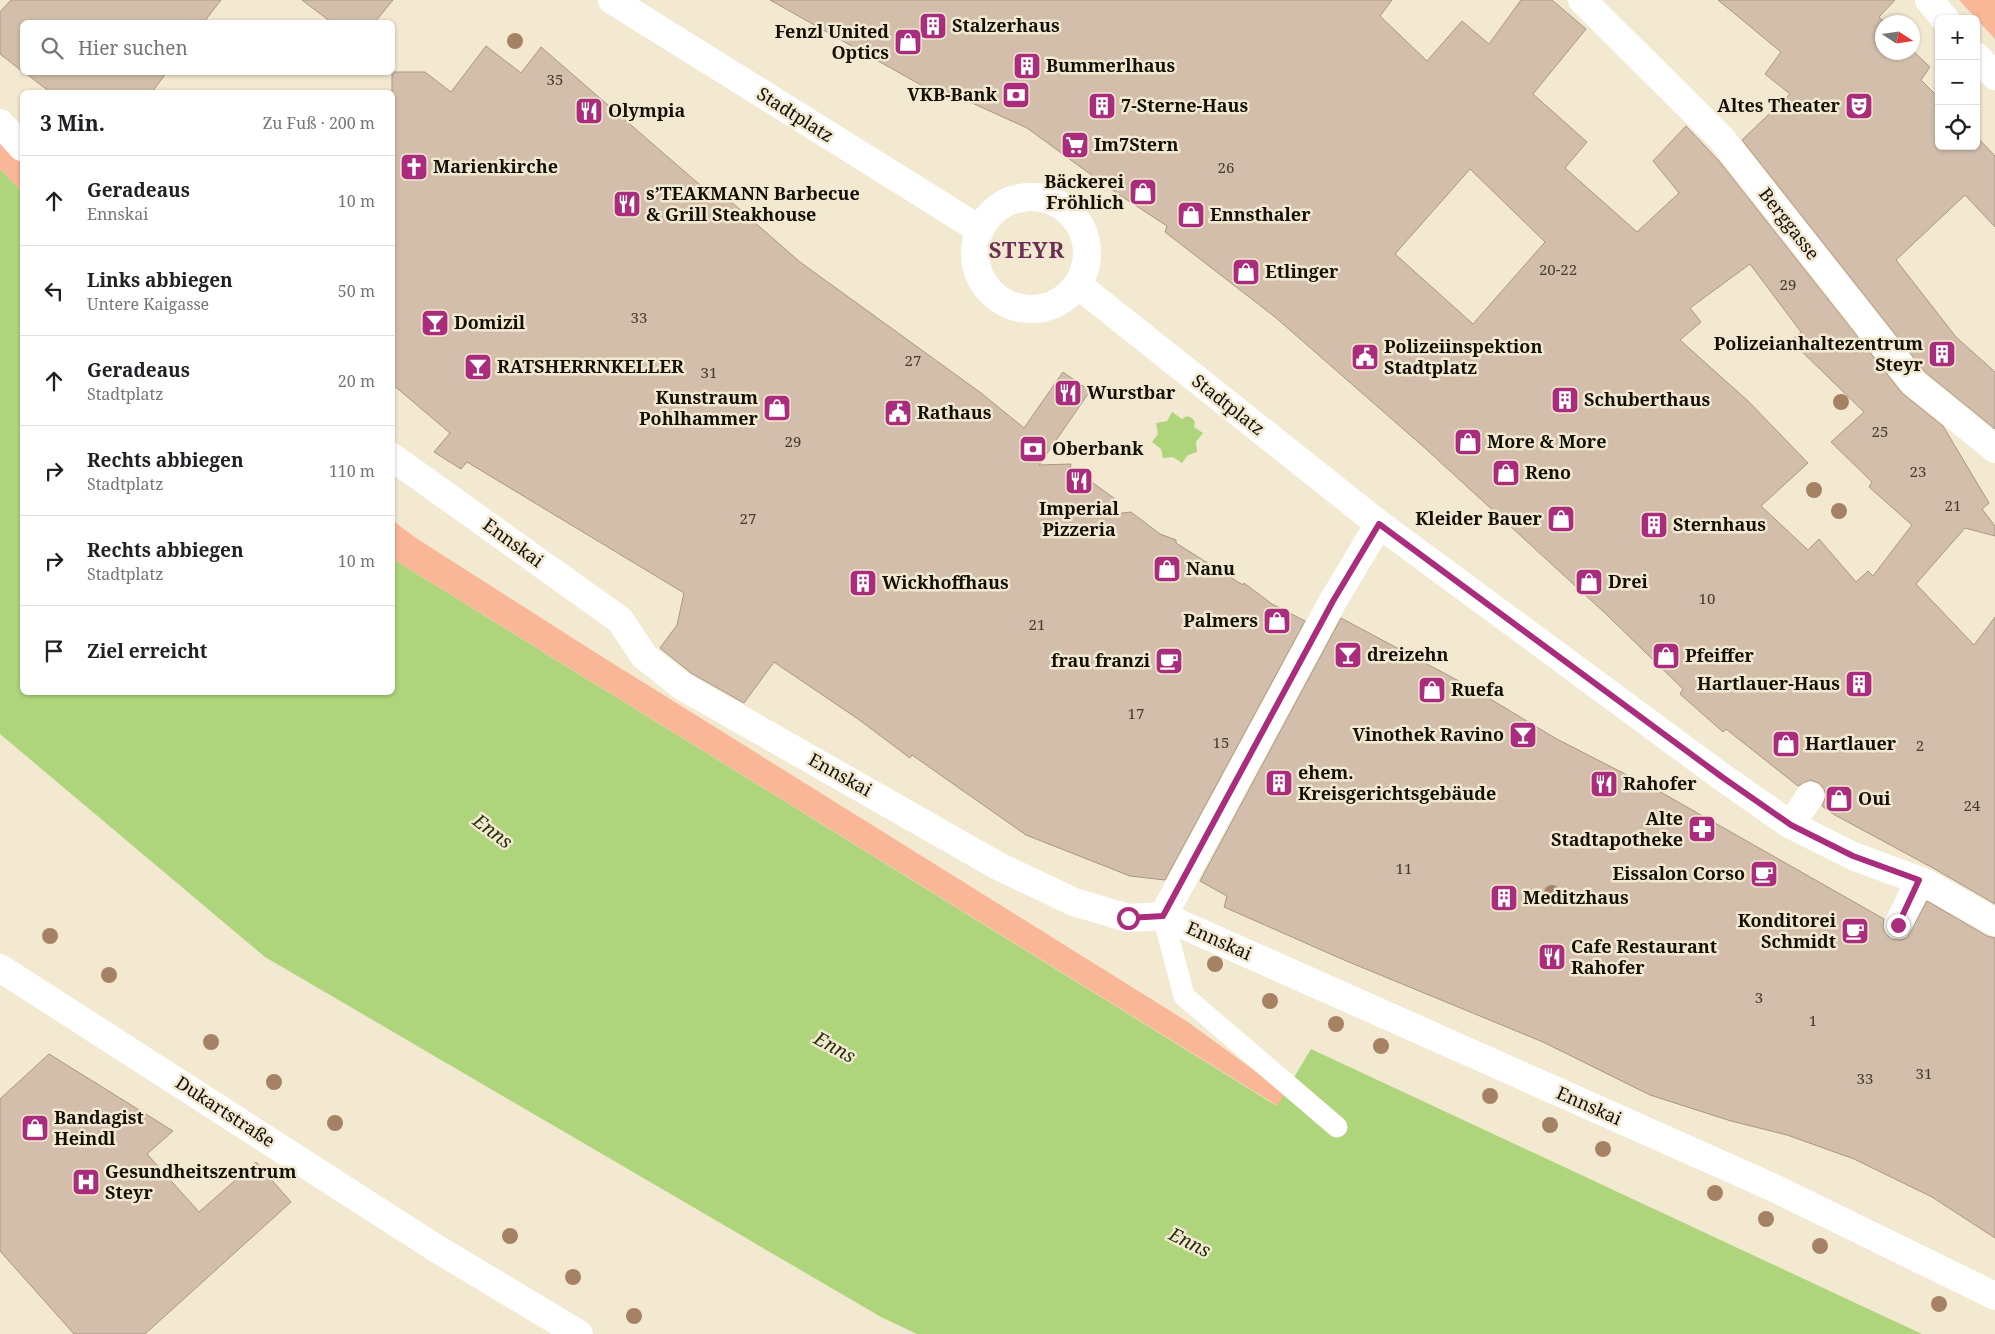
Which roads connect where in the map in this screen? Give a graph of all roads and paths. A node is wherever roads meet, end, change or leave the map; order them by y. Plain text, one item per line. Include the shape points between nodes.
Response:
1 (612, 0) edge
2 (1582, 0) edge
3 (1929, 0) edge
4 (1942, 15) edge
5 (1980, 60) edge
6 (1995, 76) edge
7 (0, 124) edge
8 (20, 145) edge
9 (979, 230) junction
10 (1078, 285) junction
11 (1995, 449) edge
12 (395, 459) edge
13 (1379, 524) junction
14 (1810, 796) dead end
15 (1791, 825) junction
16 (1922, 882) junction
17 (1163, 916) junction
18 (1995, 922) edge
19 (1898, 925) dead end
20 (0, 968) edge
21 (1337, 1127) dead end
22 (1995, 1296) edge
23 (578, 1334) edge

1 - 9 street, Stadtplatz
2 - 11 street, Berggasse via 1721,138 1914,382
3 - 4 street
5 - 6 street
7 - 8 street
9 - 10 street via 973,257 982,284 1002,303 1030,310 1057,304
9 - 10 street via 995,208 1019,197 1046,198 1069,211 1084,234 1087,260
10 - 13 street, Stadtplatz
12 - 17 street, Ennskai via 620,620 644,656 682,686 771,739 841,775 1006,870 1074,902 1128,918
13 - 15 street, Stadtplatz
13 - 17 street
14 - 15 street
15 - 16 street, Stadtplatz via 1853,856
16 - 18 street, Stadtplatz
16 - 19 street
17 - 21 lane via 1184,996
17 - 22 street, Ennskai via 1772,1187
20 - 23 street, Dukartstraße via 434,1247

